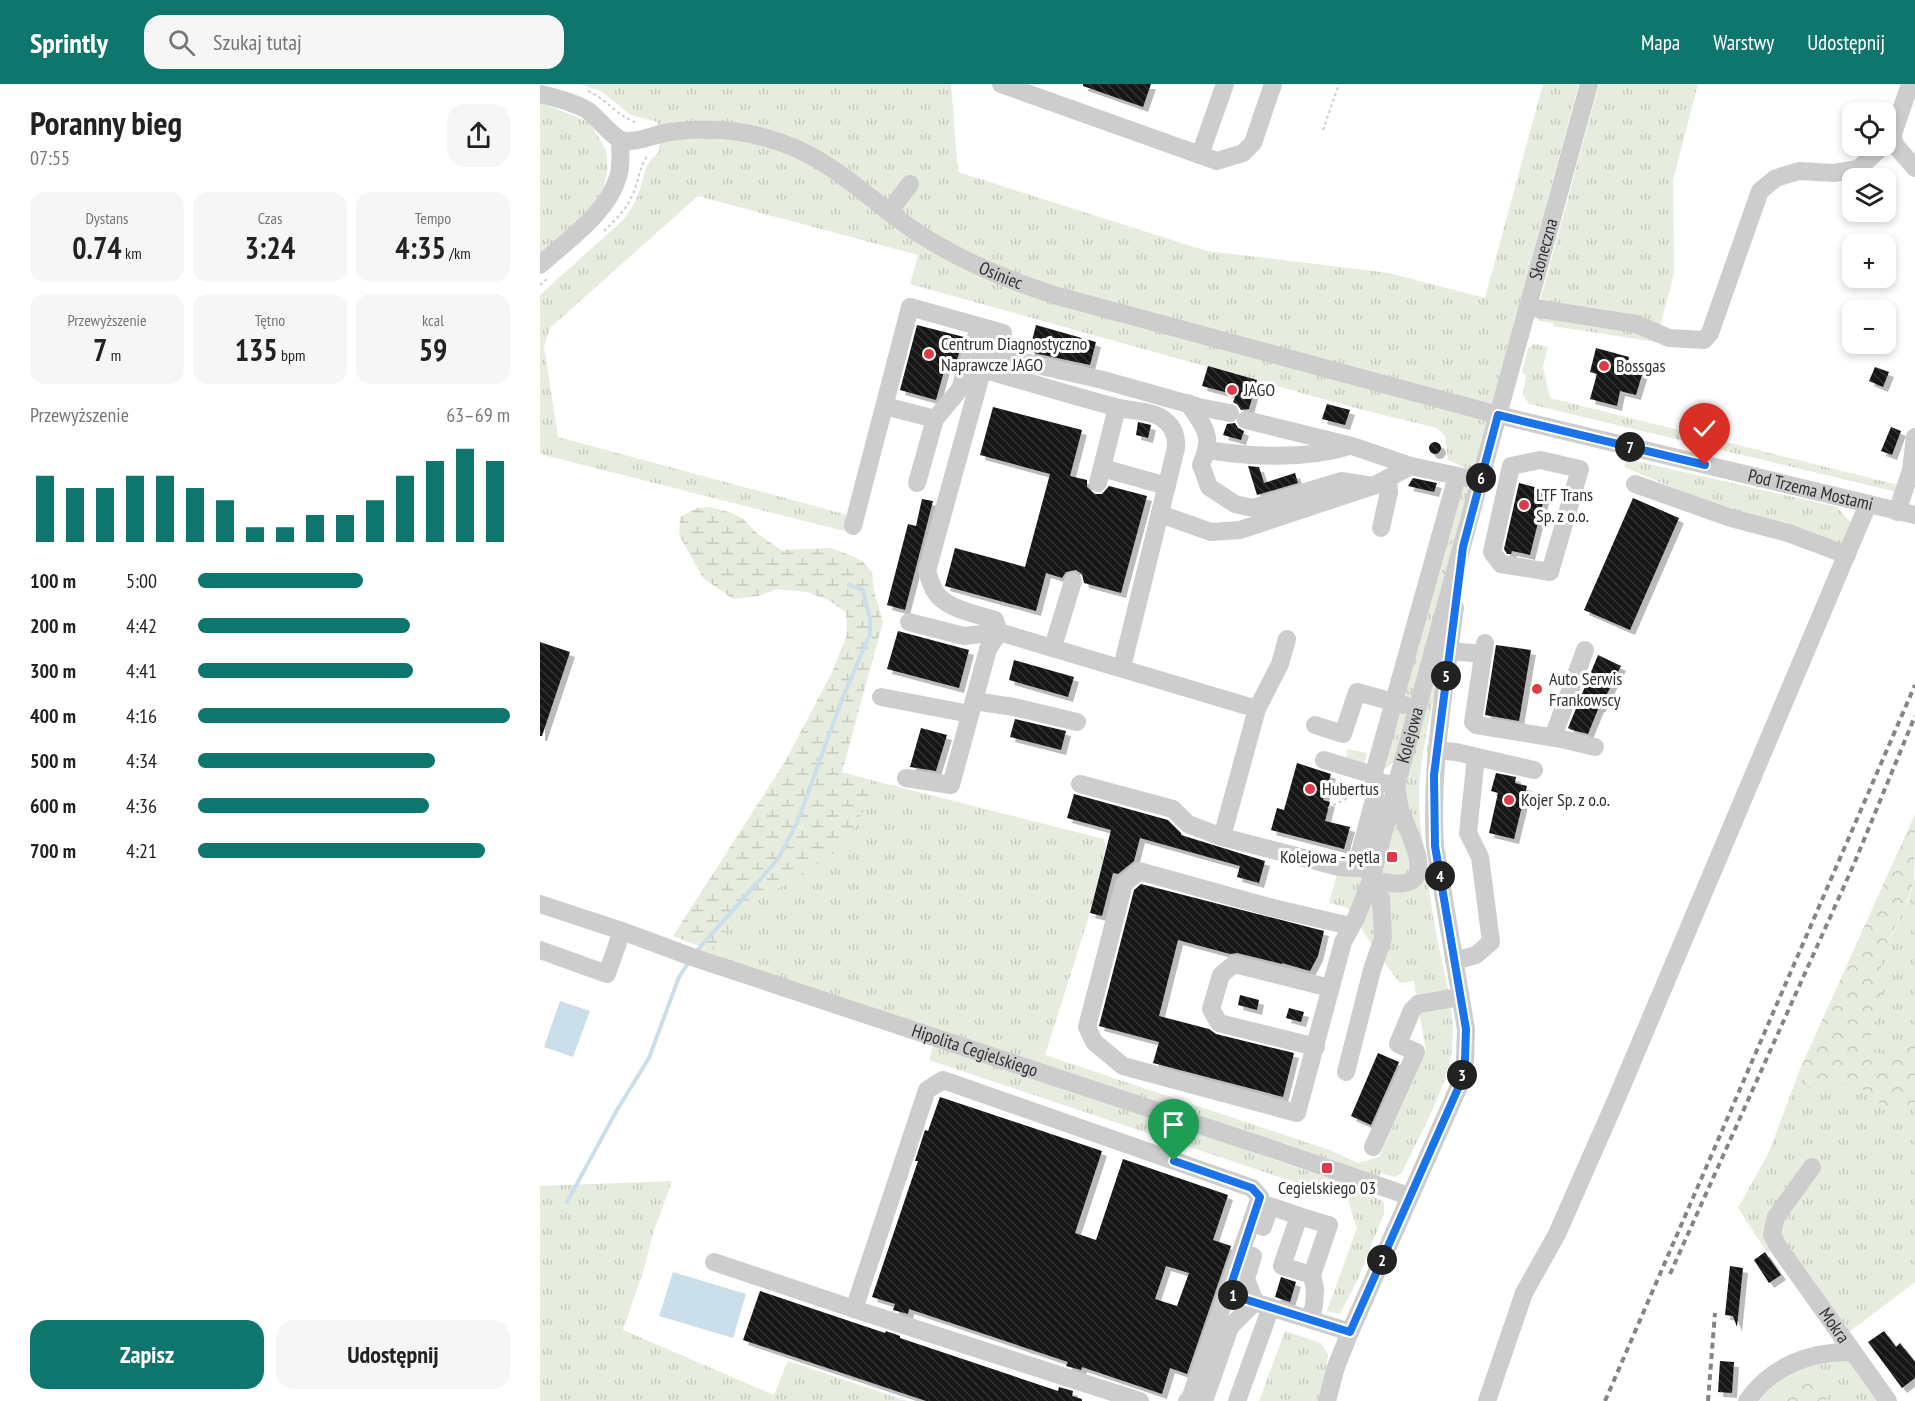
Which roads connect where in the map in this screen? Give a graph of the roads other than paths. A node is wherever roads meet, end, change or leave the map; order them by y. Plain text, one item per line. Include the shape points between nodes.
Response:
1 (1001, 84) edge
2 (1225, 84) edge
3 (1274, 84) edge
4 (1589, 84) edge
5 (1910, 84) edge
6 (540, 94) edge
7 (1896, 119) edge
8 (620, 140) junction
9 (1896, 146) edge
10 (1200, 155) junction
11 (1871, 156) edge
12 (1915, 168) edge
13 (910, 183) dead end
14 (889, 212) junction
15 (540, 265) edge
16 (1528, 307) junction
17 (978, 325) junction
18 (1003, 333) dead end
19 (971, 350) junction
20 (1188, 403) junction
21 (885, 405) junction
22 (1117, 408) junction
23 (1498, 415) junction
24 (935, 419) junction
25 (1915, 437) edge
26 (1352, 446) junction
27 (1207, 450) junction
28 (1412, 466) junction
29 (1457, 476) junction
30 (1480, 481) junction
31 (1380, 482) junction
32 (917, 483) dead end
33 (1635, 484) dead end
34 (1167, 486) junction
35 (1868, 504) junction
36 (1906, 513) edge
37 (1160, 514) junction
38 (853, 526) dead end
39 (1381, 528) dead end
40 (1463, 547) junction
41 (1492, 552) junction
42 (1847, 555) junction
43 (1073, 580) dead end
44 (1423, 599) junction
45 (1447, 604) junction
46 (909, 622) dead end
47 (999, 632) junction
48 (1287, 639) dead end
49 (1053, 646) junction
50 (1585, 650) dead end
51 (1449, 651) junction
52 (1122, 668) junction
53 (881, 697) dead end
54 (1394, 702) junction
55 (972, 708) junction
56 (1418, 708) junction
57 (1257, 709) junction
58 (1442, 710) junction
59 (1474, 712) junction
60 (1077, 722) dead end
61 (1315, 725) dead end
62 (1553, 737) junction
63 (1594, 747) dead end
64 (1436, 750) junction
65 (1476, 757) junction
66 (1324, 760) dead end
67 (1534, 770) dead end
68 (1373, 777) junction
69 (906, 778) dead end
70 (1080, 784) dead end
71 (1396, 786) junction
72 (1222, 837) junction
73 (1367, 872) junction
74 (540, 904) edge
75 (1350, 926) junction
76 (622, 931) junction
77 (540, 950) edge
78 (1454, 961) junction
79 (1330, 988) junction
80 (1460, 997) junction
81 (1316, 1047) junction
82 (1346, 1071) dead end
83 (1373, 1147) dead end
84 (1812, 1167) dead end
85 (1409, 1196) junction
86 (1299, 1216) junction
87 (714, 1262) dead end
88 (1312, 1275) junction
89 (1228, 1294) junction
90 (1263, 1305) junction
91 (854, 1310) junction
92 (1310, 1319) junction
93 (1350, 1332) junction
94 (1852, 1352) junction
95 (1140, 1401) edge
96 (1187, 1401) edge
97 (1204, 1401) edge
98 (1237, 1401) edge
99 (1327, 1401) edge
100 (1487, 1401) edge
101 (1747, 1401) edge
102 (1888, 1401) edge

1 - 10 street
2 - 10 street
3 - 10 street via 1253,143 1243,153 1217,161
4 - 16 street, Słoneczna
5 - 7 street
6 - 8 street via 587,111
8 - 14 street, Osiniec via 713,129 778,141 815,158
8 - 15 street via 619,176 607,200
9 - 12 street
11 - 16 street via 1857,169 1834,173 1799,171 1776,178 1760,191 1710,333 1704,340 1669,338 1636,324
13 - 14 street
14 - 23 street, Osiniec via 968,262 1054,296
16 - 23 street, Słoneczna
17 - 18 street
17 - 19 street
17 - 21 street via 910,307
19 - 20 street
19 - 24 street via 960,389
20 - 26 street
20 - 27 street via 1208,435
21 - 24 street
21 - 38 street
22 - 34 street via 1157,416 1174,431 1177,440
22 - 34 street via 1100,476
22 - 47 street via 989,371 981,375 927,572 934,592 944,601 995,620
23 - 30 street, Kolejowa
23 - 35 street, Pod Trzema Mostami
24 - 32 street
25 - 36 street
26 - 27 street via 1325,453 1248,455
26 - 28 street
27 - 31 street via 1201,465 1209,487 1235,504 1253,508 1341,481
28 - 29 street
28 - 31 street
29 - 30 street
29 - 44 street
30 - 40 street, Kolejowa
31 - 37 street via 1240,530 1211,532
31 - 39 street via 1389,492
33 - 42 street
34 - 37 street
35 - 36 street, Pod Trzema Mostami
35 - 42 street
37 - 52 street
40 - 41 street
40 - 45 street, Kolejowa
40 - 51 street, Kolejowa
41 - 41 street via 1511,466 1540,460 1580,469 1550,572 1501,564
42 - 100 street via 1616,1100 1557,1234 1524,1293
43 - 49 street
44 - 45 street
44 - 54 street
45 - 56 street, Kolejowa
46 - 47 street via 964,636
47 - 49 street
47 - 55 street via 988,649
48 - 57 street via 1280,664
49 - 52 street
50 - 62 street
51 - 58 street, Kolejowa
51 - 59 street via 1484,648
52 - 57 street
53 - 55 street
54 - 56 street
54 - 61 street via 1357,692 1343,734
54 - 68 street
55 - 60 street via 1014,707
55 - 69 street via 951,785
56 - 71 street, Kolejowa
57 - 72 street
58 - 59 street
58 - 64 street, Kolejowa
59 - 62 street via 1476,725
62 - 63 street
64 - 65 street
64 - 78 street, Kolejowa via 1435,846
65 - 67 street
65 - 78 street via 1468,833 1480,857 1491,942 1476,955
66 - 68 street
68 - 71 street
68 - 73 street via 1375,796
70 - 72 street via 1173,809 1188,824
71 - 73 street, Kolejowa
71 - 73 street, Kolejowa via 1419,870 1405,884
72 - 73 street
73 - 75 street via 1356,918
73 - 82 street via 1381,898 1383,938
74 - 76 street, Hipolita Cegielskiego
75 - 79 street
75 - 81 street via 1139,871 1124,884 1087,1027 1094,1042 1123,1066 1297,1113
76 - 77 street via 607,974
76 - 85 street, Hipolita Cegielskiego
78 - 80 street, Kolejowa
79 - 81 street
79 - 81 street via 1234,964 1221,975 1211,1009 1219,1023
80 - 83 street via 1418,1004 1412,1010 1398,1044 1416,1052
80 - 85 street, Kolejowa via 1466,1029 1460,1084
84 - 94 street, Mokra via 1780,1211 1772,1234
85 - 93 street, Kolejowa
86 - 88 street via 1329,1225
86 - 88 street via 1282,1266
86 - 90 street via 1270,1206 1246,1279
87 - 91 street
88 - 92 street via 1315,1289
89 - 90 street
89 - 91 street via 1260,1197 1252,1188 943,1080 927,1090
89 - 96 street
90 - 92 street
90 - 97 street via 1230,1327
90 - 98 street
91 - 95 street
92 - 93 street
93 - 99 street, Kolejowa
94 - 101 street via 1808,1357 1775,1371
94 - 102 street, Mokra

